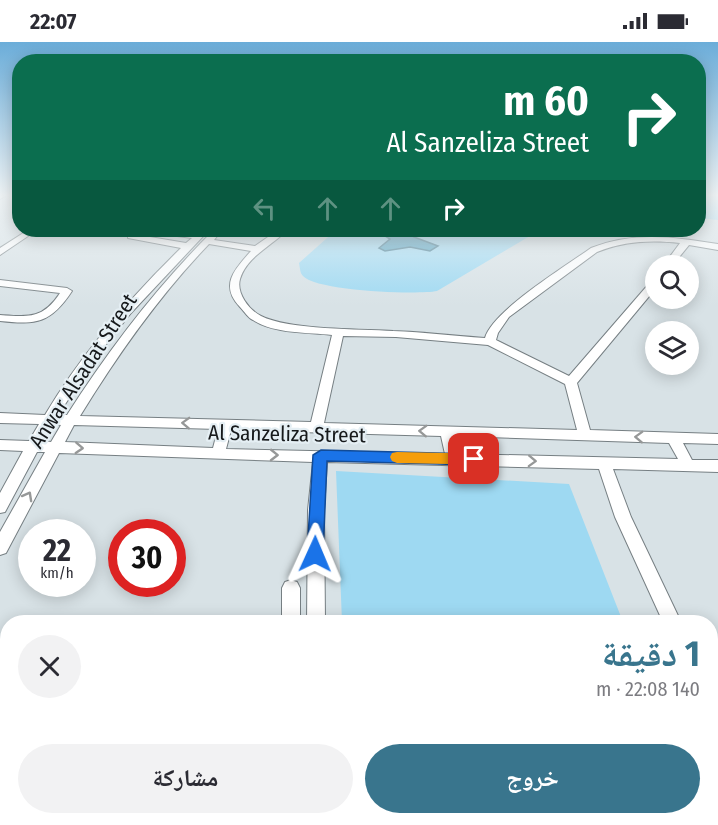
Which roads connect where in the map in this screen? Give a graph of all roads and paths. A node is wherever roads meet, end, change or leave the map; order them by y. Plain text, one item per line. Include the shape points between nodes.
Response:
1 (22, 237) edge
2 (137, 237) edge
3 (200, 237) edge
4 (201, 237) edge
5 (211, 237) edge
6 (273, 237) edge
7 (686, 242) junction
8 (187, 246) junction
9 (718, 247) edge
10 (257, 249) junction
11 (0, 252) edge
12 (676, 255) edge
13 (0, 283) edge
14 (645, 294) edge
15 (0, 318) edge
16 (338, 332) junction
17 (490, 342) junction
18 (571, 382) junction
19 (0, 418) edge
20 (49, 419) junction
21 (70, 420) junction
22 (226, 425) junction
23 (316, 428) junction
24 (447, 432) junction
25 (585, 436) junction
26 (674, 439) junction
27 (718, 440) edge
28 (0, 445) edge
29 (34, 446) junction
30 (55, 447) junction
31 (219, 454) junction
32 (321, 455) junction
33 (453, 459) junction
34 (604, 464) junction
35 (688, 465) junction
36 (718, 466) edge
37 (0, 507) edge
38 (0, 548) edge
39 (291, 588) dead end
40 (291, 615) edge
41 (316, 615) edge
42 (669, 615) edge

1 - 11 street
2 - 8 street
3 - 8 street, Anwar Alsadat Street
4 - 21 street, Anwar Alsadat Street via 116,347
5 - 10 street
6 - 10 street
7 - 9 street
7 - 12 street
7 - 17 street via 634,239 594,250 505,315
8 - 20 street, Anwar Alsadat Street via 111,330
10 - 16 street via 235,280 238,299 248,312 276,325
13 - 15 street via 68,291 41,319
14 - 18 street
16 - 17 street
16 - 23 street
17 - 18 street
18 - 25 street
19 - 20 street, Al Sanzeliza Street
20 - 21 street, Al Sanzeliza Street
20 - 29 street, Anwar Alsadat Street
22 -> 21 street, Al Sanzeliza Street
21 - 30 street, Anwar Alsadat Street
22 - 23 street, Al Sanzeliza Street
22 - 31 street
24 -> 23 street, Al Sanzeliza Street
24 - 25 street, Al Sanzeliza Street
24 - 33 street
26 -> 25 street, Al Sanzeliza Street
26 - 27 street, Al Sanzeliza Street
26 - 35 street
28 - 29 street, Al Sanzeliza Street
29 - 30 street, Al Sanzeliza Street
29 - 37 street, Anwar Alsadat Street
30 -> 31 street, Al Sanzeliza Street
38 -> 30 street, Anwar Alsadat Street
31 -> 32 street, Al Sanzeliza Street
32 - 33 street, Al Sanzeliza Street
32 - 41 street via 316,510
33 -> 34 street, Al Sanzeliza Street
34 - 35 street, Al Sanzeliza Street
34 - 42 street via 623,517
35 - 36 street, Al Sanzeliza Street
39 - 40 street

